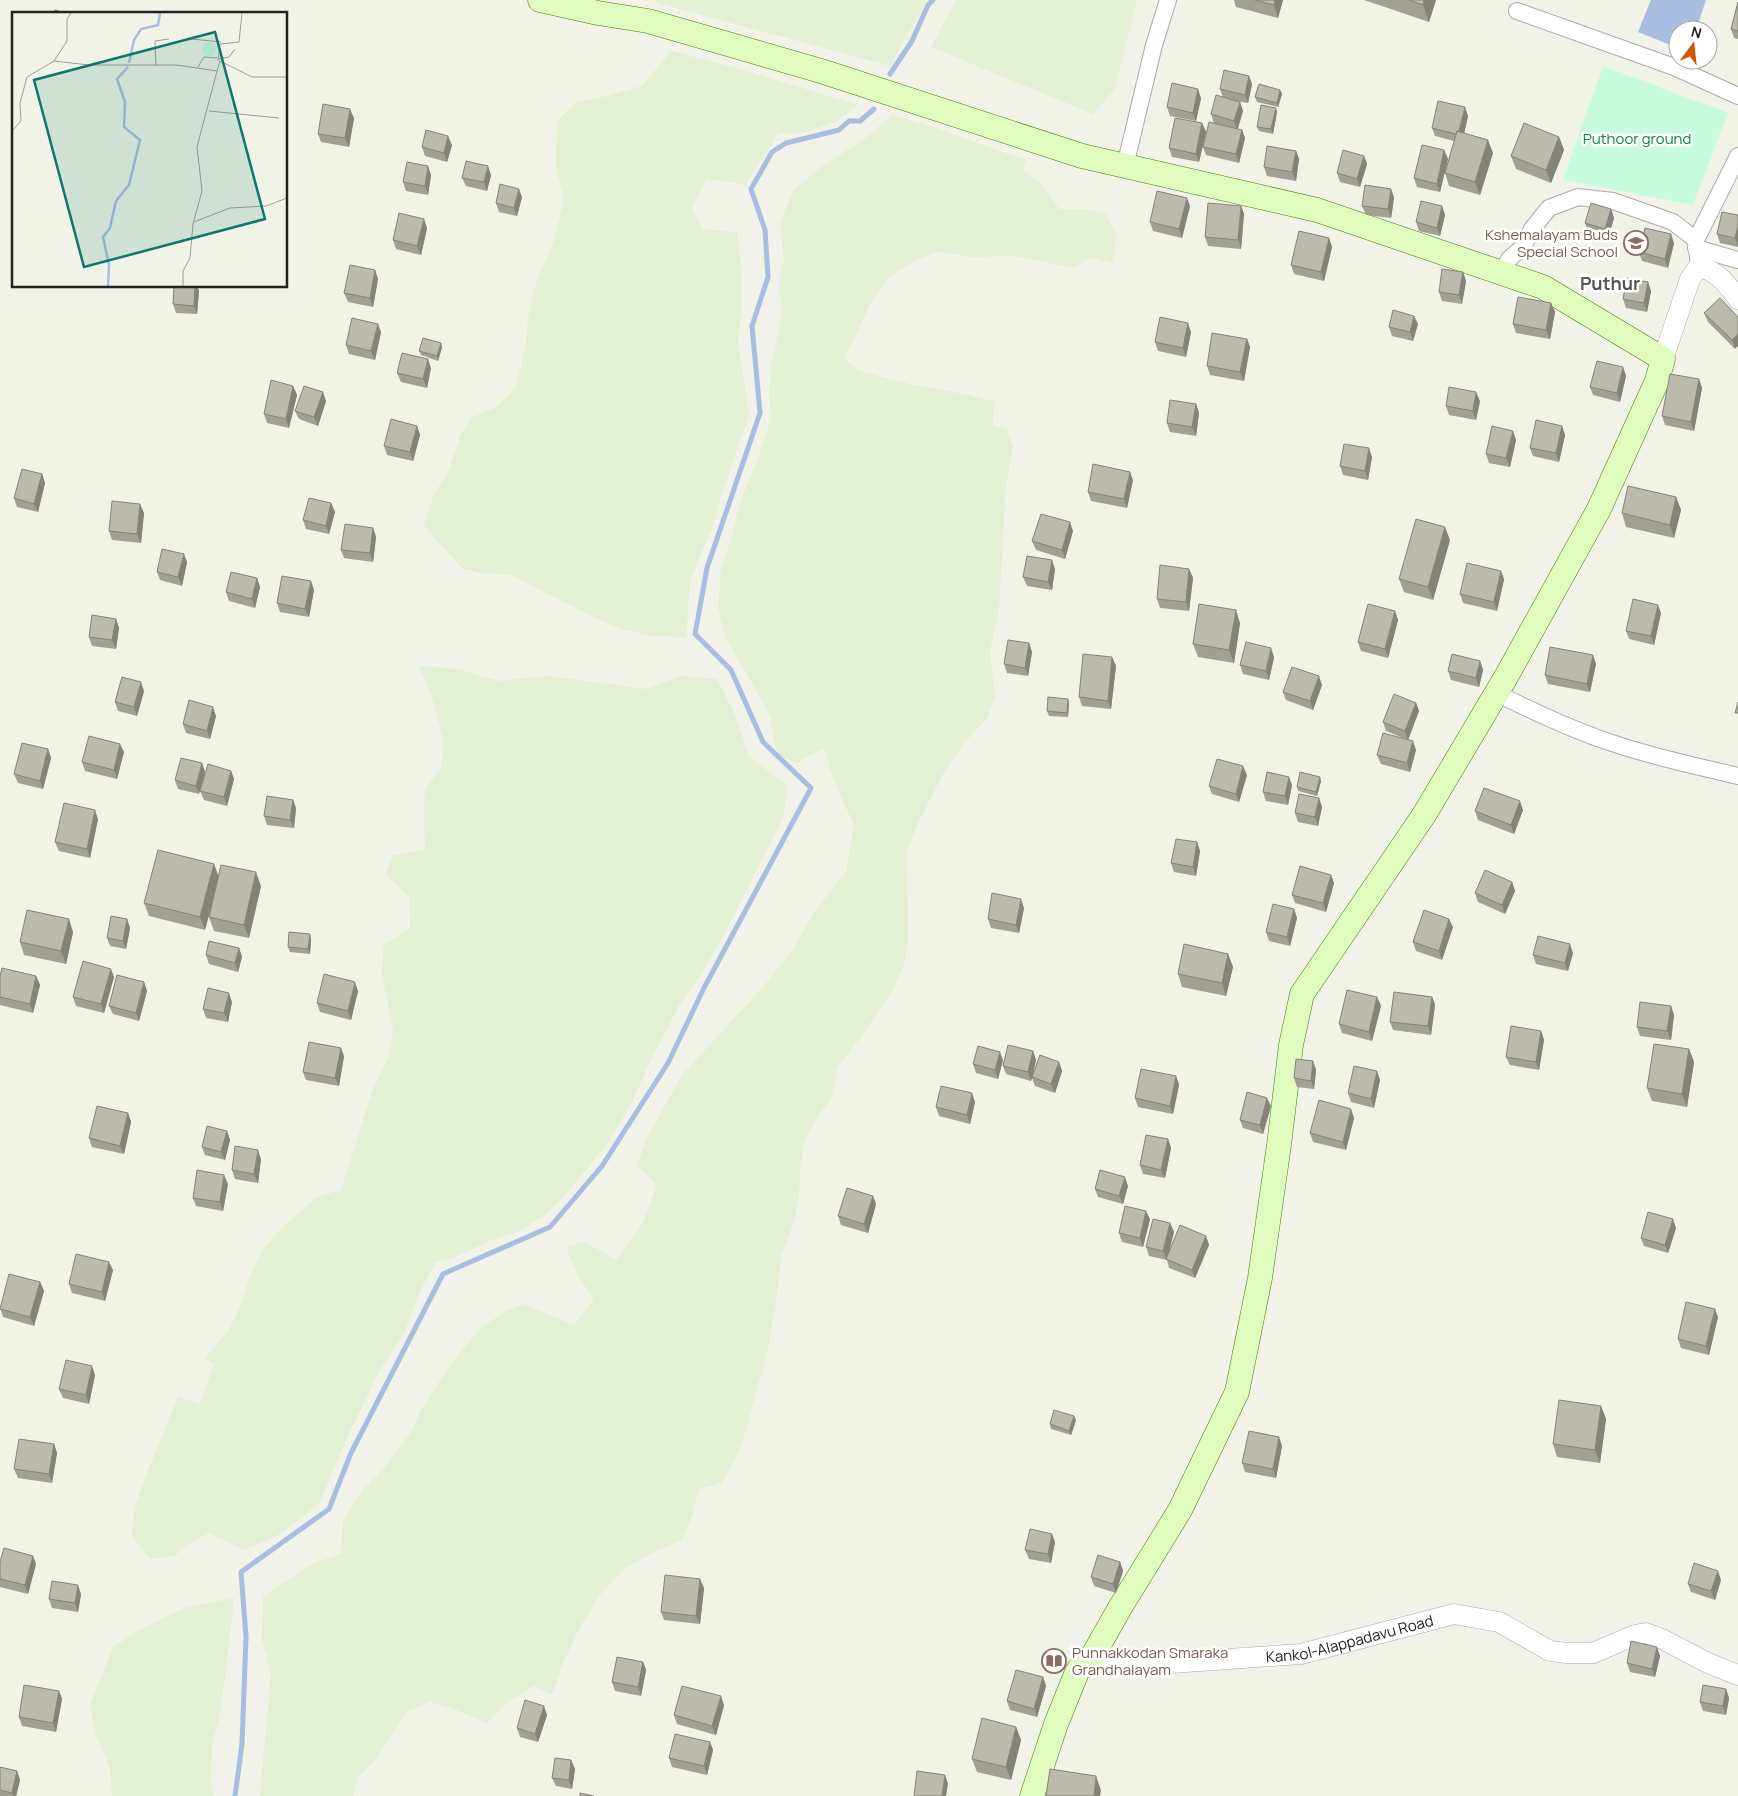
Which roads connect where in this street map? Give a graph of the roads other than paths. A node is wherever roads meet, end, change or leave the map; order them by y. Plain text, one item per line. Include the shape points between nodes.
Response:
1 (540, 0) edge
2 (1168, 0) edge
3 (1517, 11) dead end
4 (1738, 96) edge
5 (1738, 156) edge
6 (1125, 166) junction
7 (1697, 251) junction
8 (1738, 260) edge
9 (1502, 273) junction
10 (1738, 299) edge
11 (1663, 359) junction
12 (1496, 693) junction
13 (1738, 776) edge
14 (1092, 1657) junction
15 (1738, 1674) edge
16 (1032, 1796) edge

1 - 6 main road via 648,21 821,71 1082,156
2 - 6 street
3 - 4 street via 1674,67
5 - 7 street
6 - 9 main road via 1317,210
7 - 8 street
7 - 9 street via 1672,222 1613,201 1578,197 1549,208 1523,247 1509,259
7 - 10 street
7 - 11 street
9 - 11 main road via 1544,287
11 - 12 main road via 1657,381 1599,509
12 - 13 street via 1611,743
12 - 14 main road via 1424,815 1302,994 1291,1045 1260,1278 1238,1392 1180,1510
14 - 15 street, Kankol-Alappadavu Road via 1171,1663 1301,1654 1454,1614 1499,1622 1550,1651 1567,1653 1593,1653 1646,1633 1662,1638 1708,1664
14 - 16 main road via 1078,1672 1056,1724

